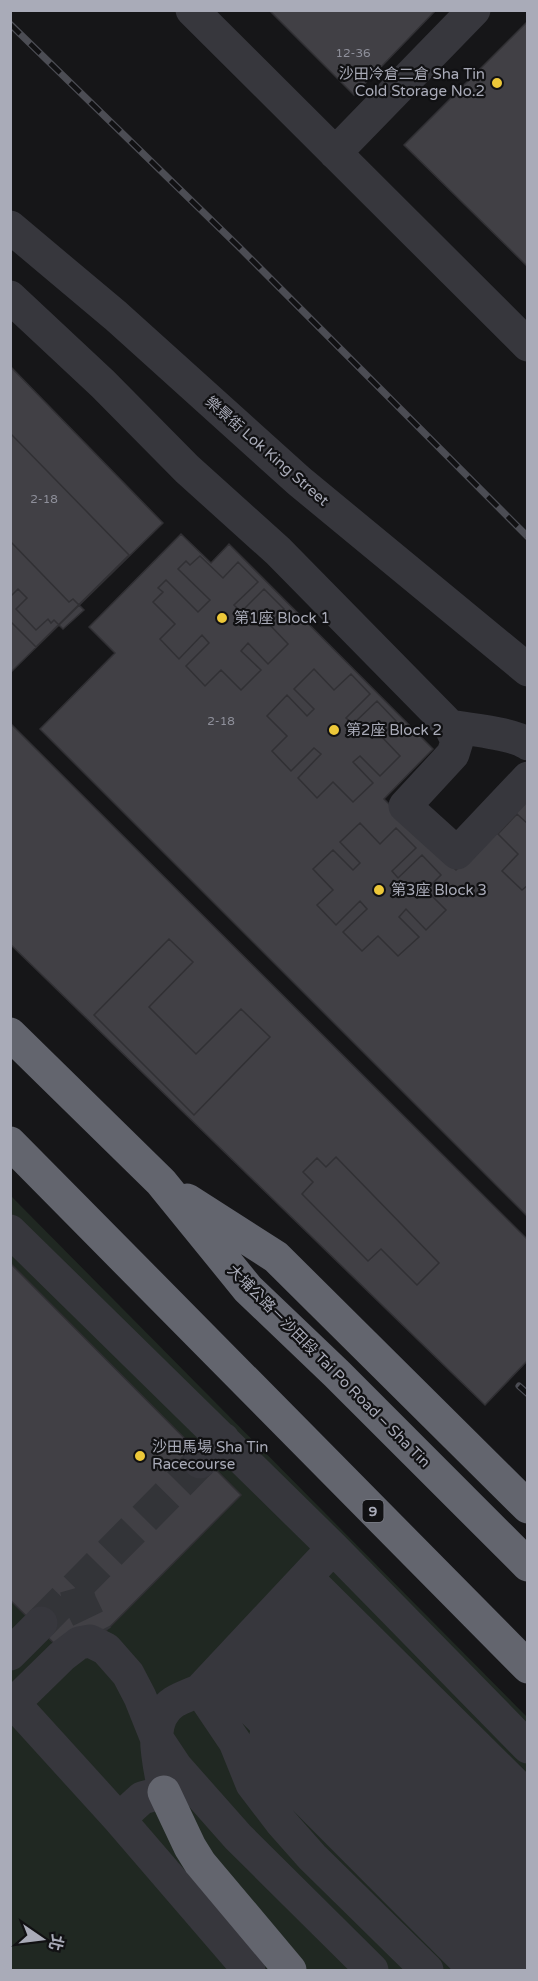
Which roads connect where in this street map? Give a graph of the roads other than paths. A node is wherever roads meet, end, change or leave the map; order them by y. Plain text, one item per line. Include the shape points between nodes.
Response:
1 (192, 10) edge
2 (474, 10) edge
3 (335, 153) junction
4 (10, 227) edge
5 (10, 297) edge
6 (528, 345) edge
7 (528, 670) edge
8 (450, 726) junction
9 (528, 744) edge
10 (528, 778) edge
11 (10, 1034) edge
12 (10, 1143) edge
13 (160, 1182) junction
14 (10, 1231) edge
15 (223, 1439) junction
16 (200, 1462) tunnel mouth
17 (528, 1508) edge
18 (333, 1548) junction
19 (528, 1565) edge
20 (41, 1623) tunnel mouth
21 (252, 1636) junction
22 (10, 1654) edge
23 (528, 1667) edge
24 (12, 1701) edge
25 (261, 1719) junction
26 (156, 1737) junction
27 (528, 1747) edge
28 (164, 1792) junction
29 (528, 1797) edge
30 (119, 1819) junction
31 (528, 1834) edge
32 (528, 1874) edge
33 (528, 1907) edge
34 (528, 1945) edge
35 (249, 1971) edge
36 (290, 1971) edge
37 (372, 1971) edge
38 (427, 1971) edge
39 (475, 1971) edge
40 (515, 1971) edge

1 - 3 street
2 - 3 street
3 - 6 street
4 - 7 street, 樂景街 Lok King Street, bridge via 116,316 299,481
5 - 8 street via 278,551
8 - 9 street via 509,736
8 - 10 street via 457,741 453,754 405,806 457,853
11 - 13 highway, 大埔公路－沙田段 Tai Po Road – Sha Tin
12 - 23 highway, 9
13 - 17 highway via 276,1257
13 - 19 highway, 大埔公路－沙田段 Tai Po Road – Sha Tin via 248,1289
14 - 15 street
15 - 16 street
15 - 18 street
18 - 21 street
18 - 27 street
20 - 22 street
21 - 25 street
21 - 26 street via 164,1711
21 - 29 street
21 - 31 street
21 - 32 street
21 - 33 street
21 - 34 street
21 - 38 street via 235,1742 252,1784 312,1857
24 - 26 street via 79,1643 101,1642 128,1674
24 - 30 street
25 - 39 street via 277,1763 297,1791
25 - 40 street
26 - 28 street
26 - 37 street via 176,1767 238,1837
28 - 30 street via 142,1798
28 - 36 highway via 200,1863
30 - 35 street

